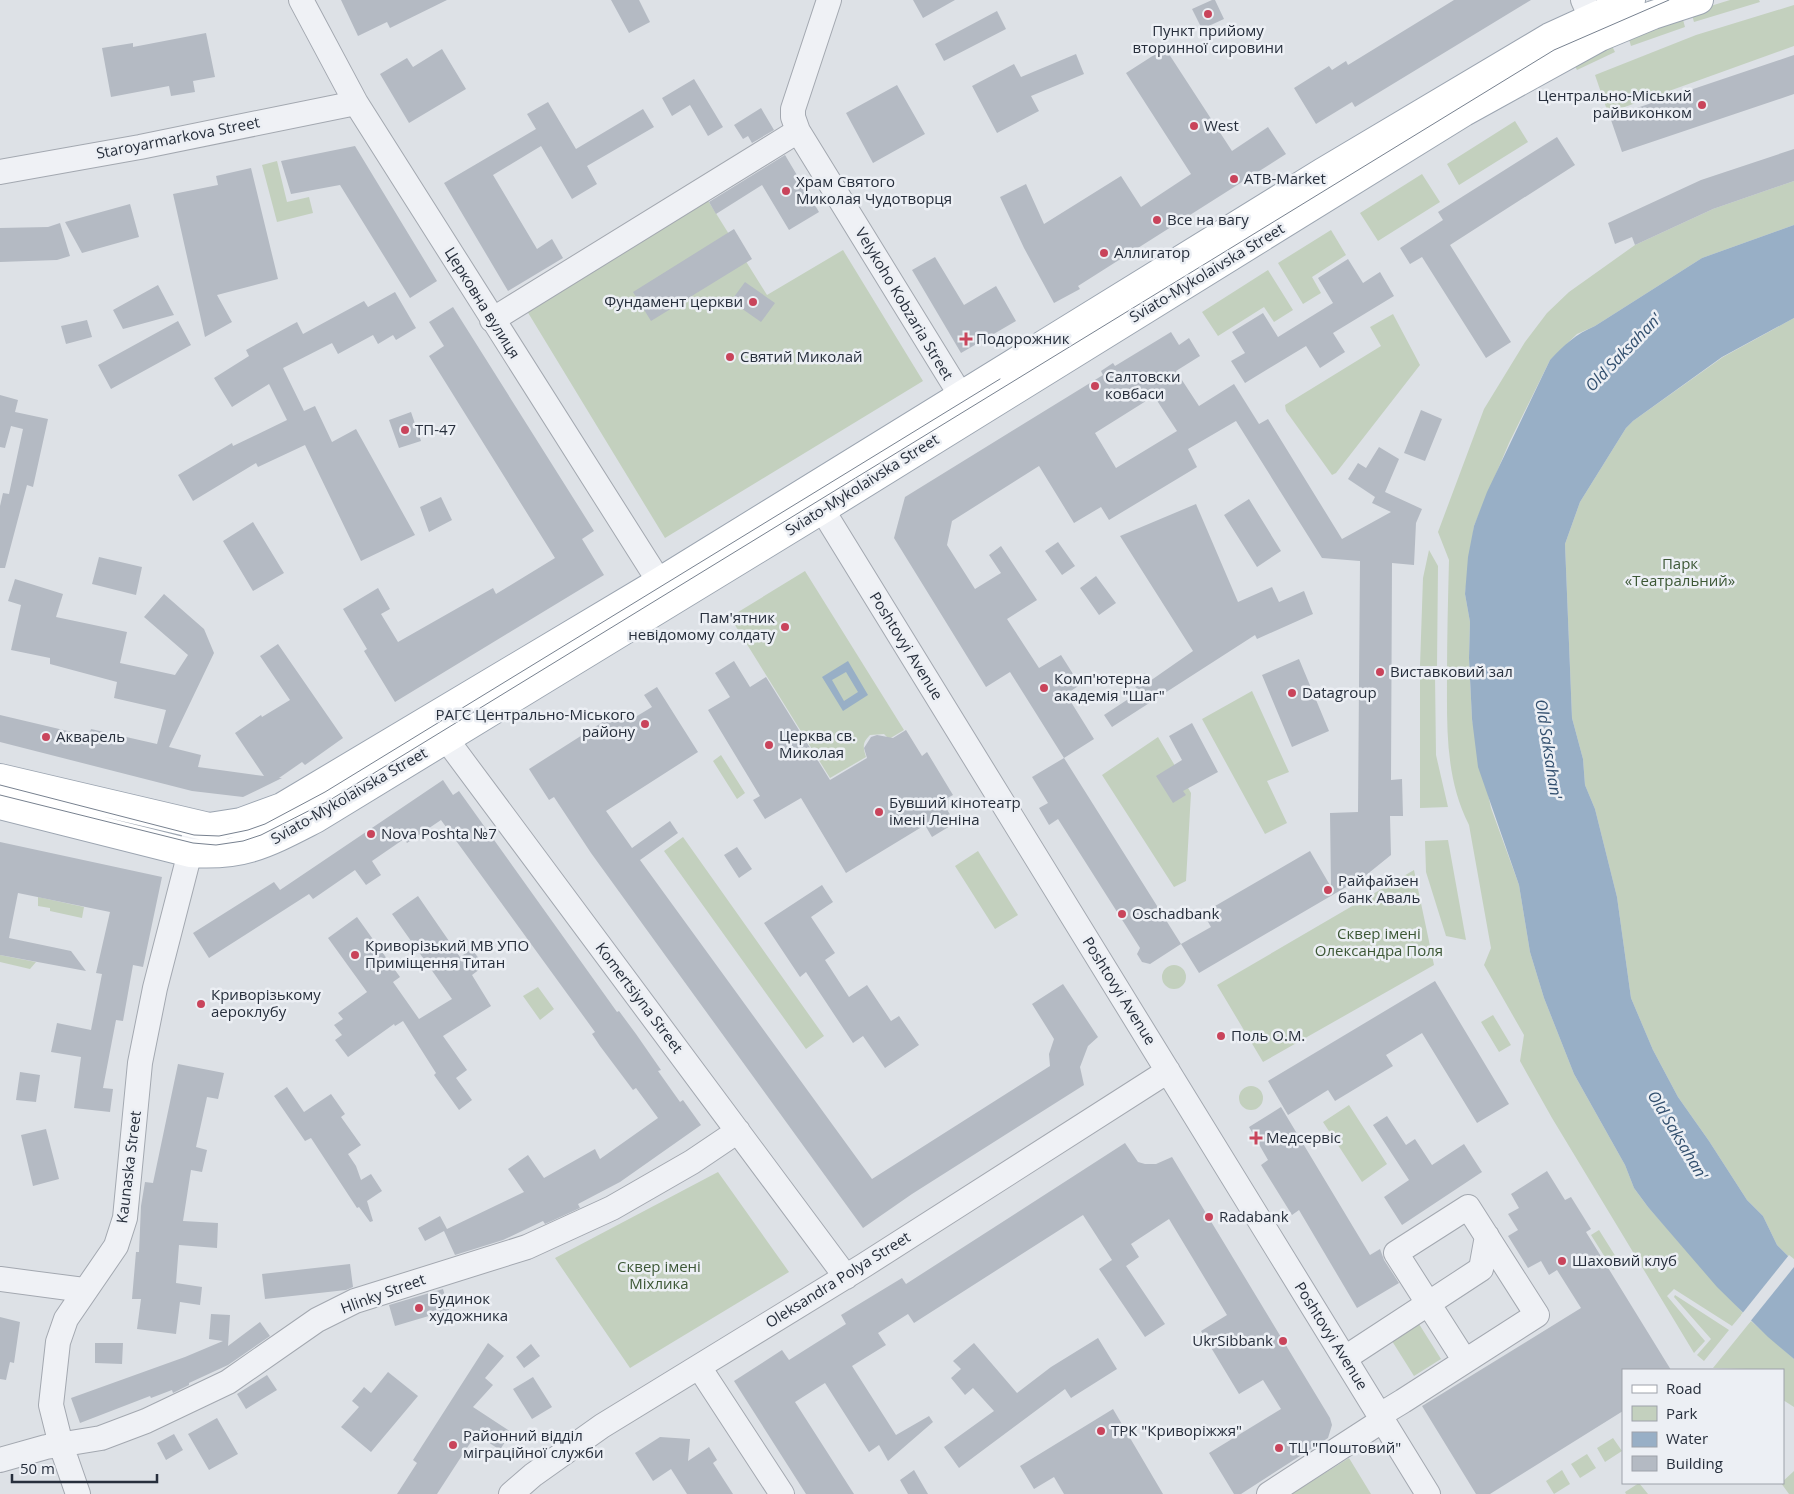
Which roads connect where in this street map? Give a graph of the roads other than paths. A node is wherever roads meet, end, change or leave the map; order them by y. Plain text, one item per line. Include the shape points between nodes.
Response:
1 (301, 0) edge
2 (829, 0) edge
3 (1631, 0) edge
4 (1699, 0) edge
5 (1591, 18) edge
6 (356, 103) junction
7 (798, 130) junction
8 (0, 172) edge
9 (492, 320) junction
10 (966, 405) junction
11 (816, 499) junction
12 (665, 591) junction
13 (439, 729) junction
14 (0, 778) edge
15 (0, 805) edge
16 (197, 825) junction
17 (190, 853) junction
18 (1168, 1071) junction
19 (738, 1131) junction
20 (1487, 1236) junction
21 (846, 1277) junction
22 (0, 1278) edge
23 (84, 1290) junction
24 (1429, 1302) junction
25 (1345, 1358) junction
26 (1465, 1361) junction
27 (699, 1367) junction
28 (1381, 1418) junction
29 (61, 1445) junction
30 (0, 1460) edge
31 (78, 1494) edge
32 (511, 1494) edge
33 (782, 1494) edge
34 (1269, 1494) edge
35 (1428, 1494) edge

1 - 6 street, Церковна вулиця
2 - 7 street, Velykoho Kobzaria Street via 793,109
3 - 5 main road, Sviato-Mykolaivska Street
4 - 5 main road, Sviato-Mykolaivska Street via 1653,14
5 - 10 main road, Sviato-Mykolaivska Street via 1561,57 1295,218
6 - 8 street, Staroyarmarkova Street
6 - 9 street, Церковна вулиця
7 - 9 street
7 - 10 street, Velykoho Kobzaria Street
9 - 12 street, Церковна вулиця
10 - 11 main road, Sviato-Mykolaivska Street
11 - 12 main road, Sviato-Mykolaivska Street
11 - 18 street, Poshtovyi Avenue
12 - 13 main road, Sviato-Mykolaivska Street
13 - 16 main road, Sviato-Mykolaivska Street via 282,807 241,822 209,827
13 - 17 main road, Sviato-Mykolaivska Street via 315,819 273,841 227,854
13 - 19 street, Komertsiyna Street
14 - 16 main road, Sviato-Mykolaivska Street
15 - 17 main road, Sviato-Mykolaivska Street
16 - 17 street, Kaunaska Street
17 - 23 street, Kaunaska Street via 155,988 140,1063 125,1218 116,1246
18 - 21 street, Oleksandra Polya Street
18 - 25 street, Poshtovyi Avenue
19 - 21 street, Komertsiyna Street
19 - 29 street, Hlinky Street via 612,1208 544,1240 355,1301 318,1320 228,1382 102,1438
20 - 24 street via 1480,1270
20 - 24 street via 1468,1207 1396,1253
20 - 26 street via 1537,1315
21 - 27 street, Oleksandra Polya Street
22 - 23 street
23 - 29 street, Kaunaska Street via 66,1319 58,1342 51,1405
24 - 25 street
24 - 26 street
25 - 28 street, Poshtovyi Avenue
26 - 28 street
27 - 32 street, Oleksandra Polya Street via 602,1426
27 - 33 street
28 - 34 street
28 - 35 street, Poshtovyi Avenue
29 - 30 street, Hlinky Street
29 - 31 street, Kaunaska Street

